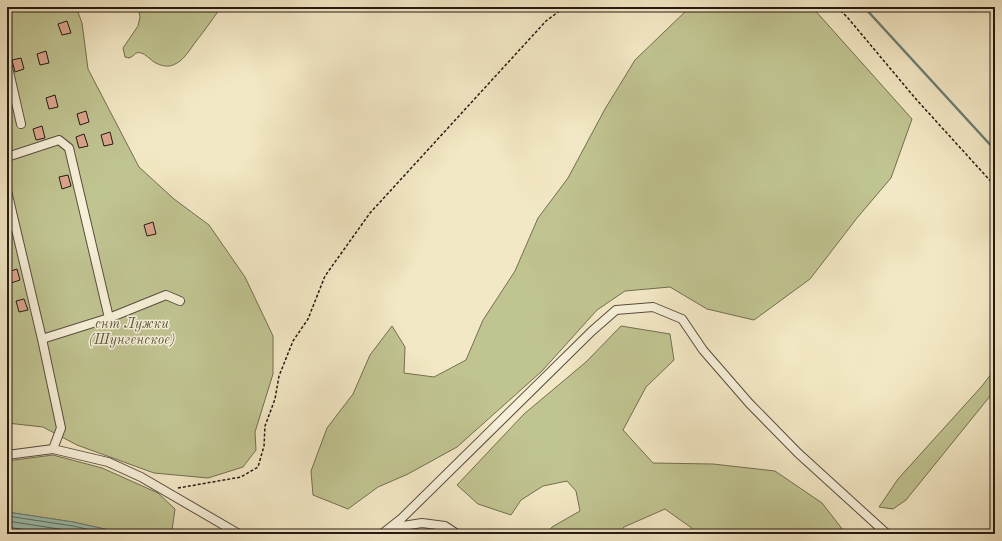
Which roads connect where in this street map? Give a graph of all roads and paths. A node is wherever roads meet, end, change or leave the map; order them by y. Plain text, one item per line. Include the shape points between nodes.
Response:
1 (565, 7) edge
2 (837, 7) edge
3 (7, 63) edge
4 (21, 124) dead end
5 (10, 156) dead end
6 (995, 186) edge
7 (7, 191) edge
8 (180, 301) dead end
9 (109, 318) junction
10 (42, 339) junction
11 (53, 449) junction
12 (7, 455) edge
13 (178, 488) dead end
14 (389, 528) junction
15 (239, 534) edge
16 (382, 534) edge
17 (457, 534) edge
18 (887, 534) edge

1 - 13 path via 546,21 370,213 324,276 308,319 293,342 279,376 275,399 265,426 264,446 258,467 241,477
2 - 6 path
3 - 4 street
5 - 9 street via 60,140 69,148
7 - 10 street
8 - 9 street via 166,295
9 - 10 street
10 - 11 street via 61,428
11 - 12 street
11 - 15 street via 108,462 141,477
14 - 16 street
14 - 17 street via 422,523 446,526
14 - 18 street via 616,310 652,306 682,318 703,350 749,403 798,453

